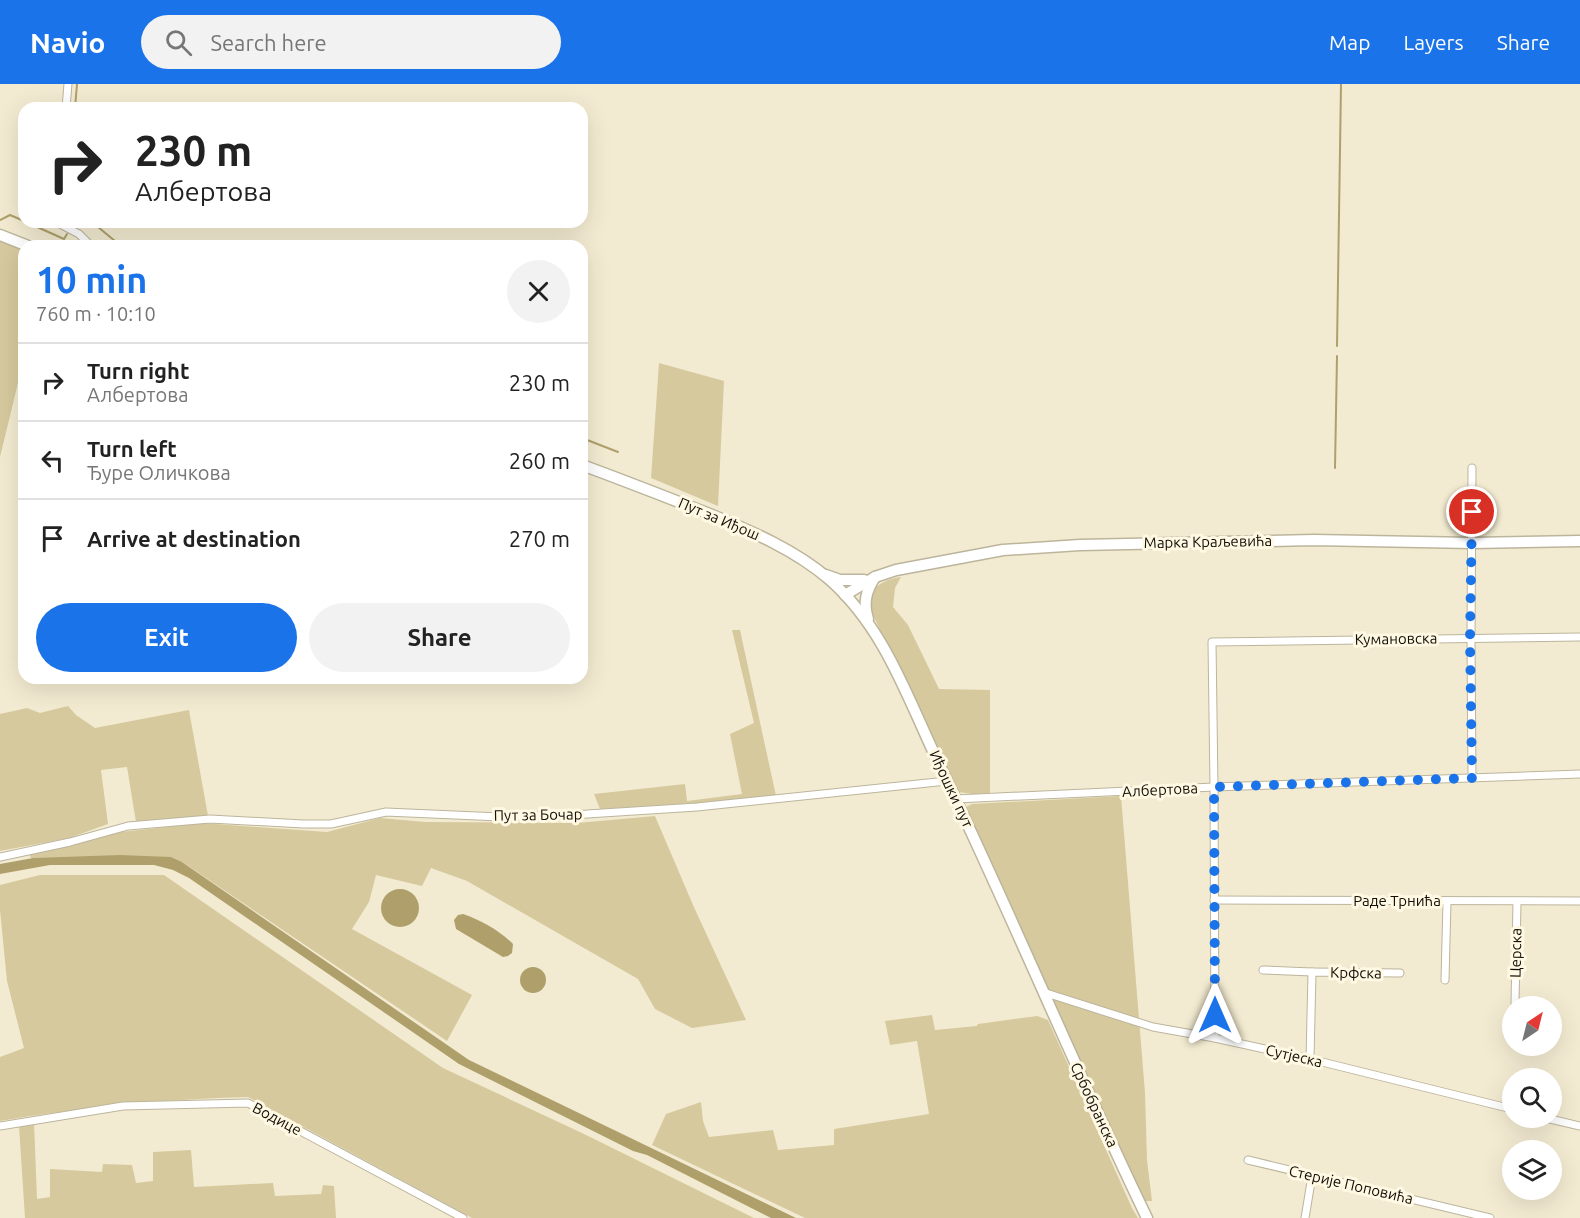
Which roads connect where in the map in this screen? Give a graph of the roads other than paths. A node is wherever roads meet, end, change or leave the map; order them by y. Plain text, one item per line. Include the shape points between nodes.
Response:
1 (68, 84) edge
2 (66, 102) edge
3 (68, 228) edge
4 (1, 235) edge
5 (85, 240) edge
6 (18, 242) edge
7 (588, 467) edge
8 (1472, 468) dead end
9 (1580, 541) edge
10 (1472, 543) junction
11 (820, 572) junction
12 (873, 578) junction
13 (845, 595) junction
14 (870, 625) junction
15 (1580, 637) edge
16 (1470, 638) junction
17 (1580, 774) edge
18 (1472, 778) junction
19 (947, 781) junction
20 (1214, 787) junction
21 (956, 799) junction
22 (0, 857) edge
23 (1214, 900) junction
24 (1448, 901) junction
25 (1517, 902) junction
26 (1580, 902) edge
27 (1263, 970) dead end
28 (1312, 972) junction
29 (1400, 974) dead end
30 (1445, 980) dead end
31 (1042, 992) junction
32 (1515, 996) edge
33 (1215, 1038) junction
34 (1310, 1059) junction
35 (1502, 1107) edge
36 (1562, 1122) edge
37 (0, 1126) edge
38 (1580, 1126) edge
39 (1248, 1160) dead end
40 (1312, 1176) junction
41 (463, 1218) edge
42 (1147, 1218) edge
43 (1305, 1218) edge
44 (1490, 1218) edge

1 - 2 street
3 - 5 street
4 - 6 main road
7 - 11 main road, Пут за Иђош via 745,529
8 - 10 street
9 - 10 main road, Марка Краљевића
10 - 12 main road, Марка Краљевића via 1314,540 1080,544 1003,550
10 - 16 street
11 - 12 main road via 840,580
11 - 13 main road, Пут за Иђош
12 - 13 main road, Марка Краљевића
12 - 14 main road via 865,605
13 - 14 main road, Иђошки пут
14 - 19 main road, Иђошки пут
15 - 16 street, Кумановска
16 - 18 street
16 - 20 street, Кумановска via 1212,642
17 - 18 street, Албертова
18 - 20 street, Албертова
19 - 21 main road, Иђошки пут
19 - 22 street, Пут за Бочар via 620,812 500,817 386,812 331,824 210,819 128,826
20 - 21 street, Албертова
20 - 23 street
21 - 31 main road, Иђошки пут
23 - 24 street, Раде Трнића
23 - 33 street
24 - 25 street, Раде Трнића
24 - 30 street
25 - 26 street, Раде Трнића
25 - 32 street, Церска
27 - 28 street, Крфска
28 - 29 street, Крфска
28 - 34 street, Крфска
31 - 33 street, Сутјеска via 1153,1027
31 - 42 main road, Србобранска
33 - 34 street, Сутјеска
34 - 35 street, Сутјеска
36 - 38 street
37 - 41 street, Водице via 123,1106 248,1103
39 - 40 street, Стерије Поповића
40 - 43 street
40 - 44 street, Стерије Поповића

